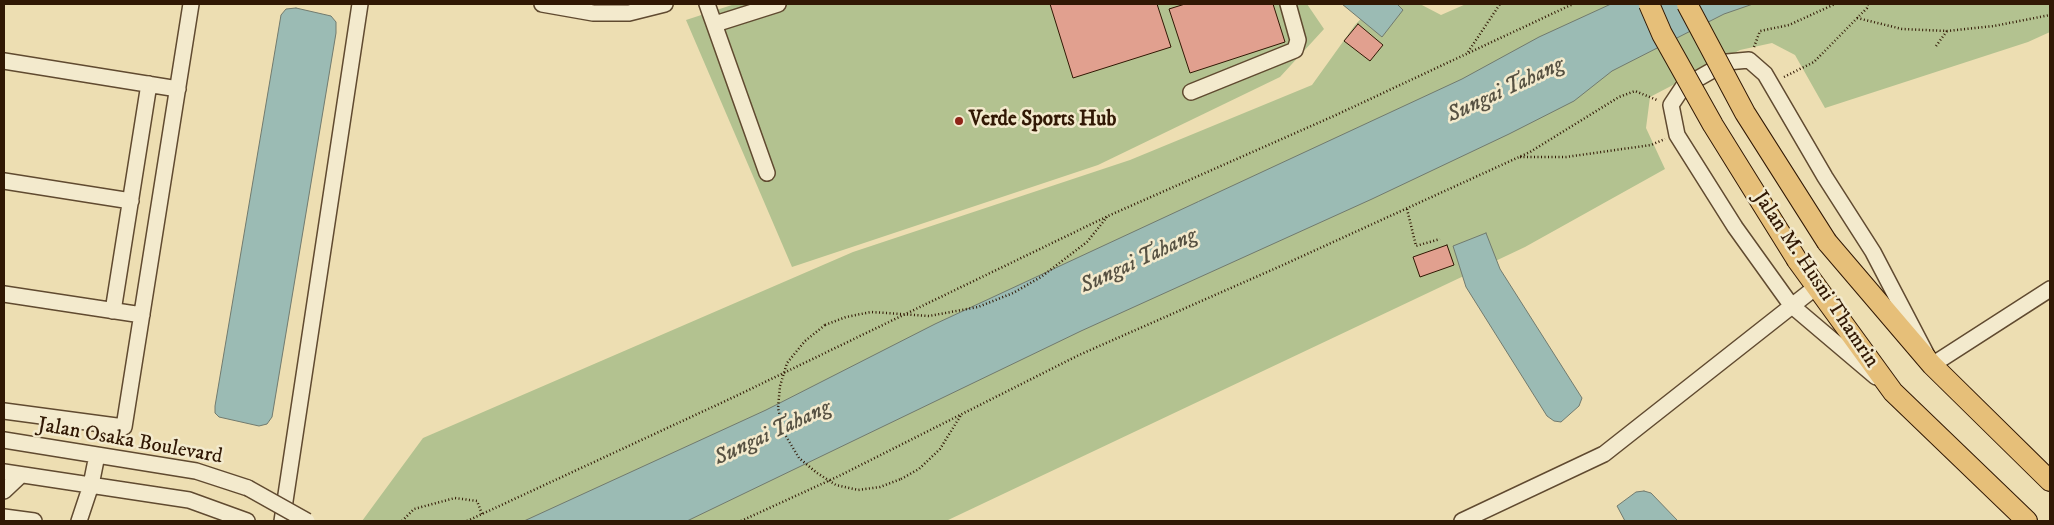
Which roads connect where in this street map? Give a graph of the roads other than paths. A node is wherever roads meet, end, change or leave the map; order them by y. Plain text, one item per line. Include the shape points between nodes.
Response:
1 (192, 4) edge
2 (360, 4) edge
3 (542, 4) edge
4 (665, 4) edge
5 (707, 4) edge
6 (778, 4) edge
7 (1288, 4) edge
8 (1649, 4) edge
9 (1686, 4) edge
10 (714, 24) junction
11 (4, 61) edge
12 (149, 84) junction
13 (178, 89) junction
14 (1191, 92) dead end
15 (767, 173) dead end
16 (4, 181) edge
17 (130, 201) junction
18 (1816, 287) junction
19 (2050, 289) edge
20 (4, 294) edge
21 (1791, 305) junction
22 (113, 311) junction
23 (142, 315) junction
24 (1932, 365) junction
25 (1893, 392) junction
26 (4, 410) edge
27 (4, 440) edge
28 (97, 455) junction
29 (4, 472) edge
30 (21, 475) junction
31 (2050, 481) edge
32 (92, 485) junction
33 (4, 491) edge
34 (4, 517) edge
35 (241, 519) edge
36 (34, 521) edge
37 (79, 521) edge
38 (282, 521) edge
39 (307, 521) edge
40 (1462, 521) edge
41 (2027, 521) edge

1 - 13 street
2 - 38 street
3 - 4 street via 593,12 630,12
5 - 10 street
6 - 10 street
7 - 14 street via 1298,40 1295,50
8 - 18 main road, Jalan M. Husni Thamrin, bridge via 1662,34 1713,125
9 - 24 main road, Jalan M. Husni Thamrin, bridge via 1745,112 1827,242
10 - 15 street
11 - 12 street
12 - 13 street
12 - 17 street
13 - 23 street
16 - 17 street
17 - 22 street
18 - 21 street
18 - 25 main road, Jalan M. Husni Thamrin
19 - 24 street
20 - 22 street
21 - 24 street via 1735,228 1677,134 1671,105 1683,87 1727,62 1749,60 1772,84 1873,252
21 - 25 street
21 - 40 street via 1604,454
22 - 23 street
23 - 26 street via 124,427
24 - 31 main road, Jalan M. Husni Thamrin
25 - 41 main road, Jalan M. Husni Thamrin
27 - 28 street, Jalan Osaka Boulevard
28 - 32 street
28 - 39 street, Jalan Osaka Boulevard, bridge via 196,471 248,488
29 - 30 street
30 - 32 street
30 - 33 street
32 - 35 street via 189,500
32 - 37 street
34 - 36 street

